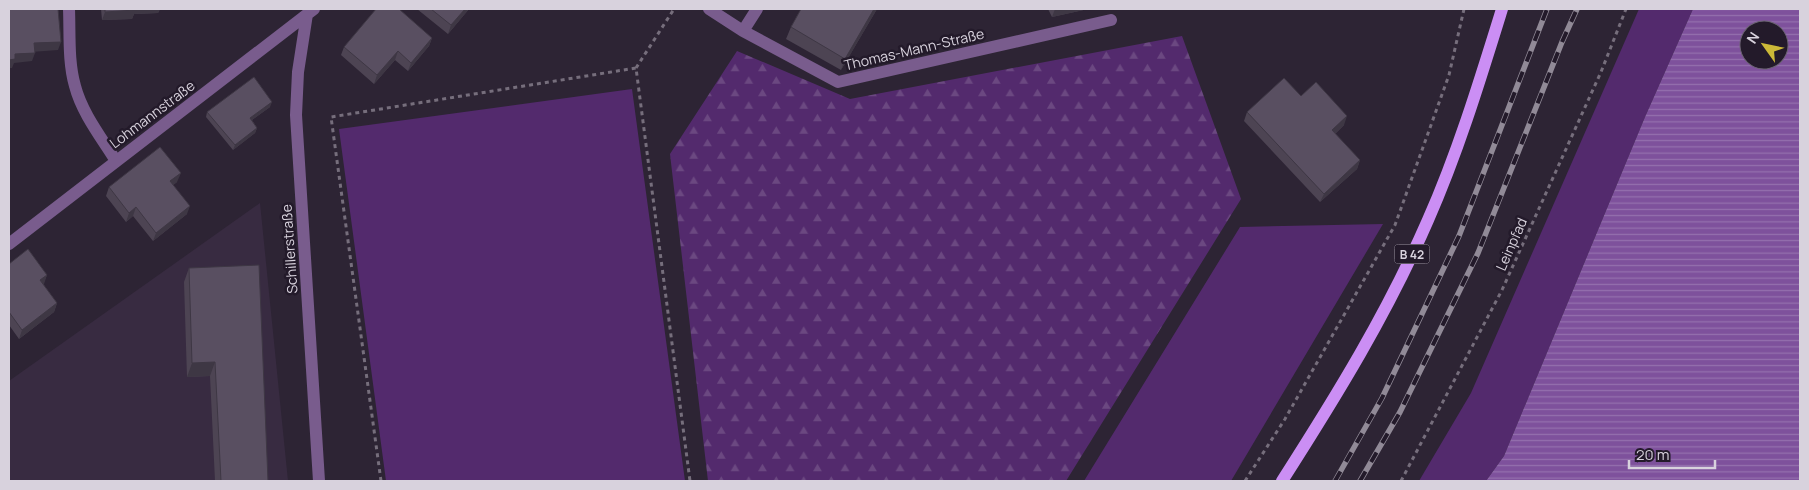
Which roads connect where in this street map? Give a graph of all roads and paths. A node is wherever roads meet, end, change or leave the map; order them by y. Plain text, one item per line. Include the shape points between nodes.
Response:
1 (69, 9) edge
2 (674, 9) edge
3 (709, 9) edge
4 (757, 9) edge
5 (1464, 9) edge
6 (1502, 9) edge
7 (1626, 9) edge
8 (310, 12) edge
9 (1111, 20) dead end
10 (743, 31) junction
11 (636, 68) junction
12 (116, 160) junction
13 (9, 244) edge
14 (319, 481) edge
15 (381, 481) edge
16 (690, 481) edge
17 (1246, 481) edge
18 (1282, 481) edge
19 (1401, 481) edge

1 - 12 street via 75,86 85,112
2 - 11 path
3 - 10 street, Thomas-Mann-Straße
4 - 10 street
5 - 17 path via 1449,74 1395,225 1285,420
6 - 18 main road, B 42 via 1451,163 1403,274 1344,383
7 - 19 path, Leinpfad via 1601,72 1502,290
8 - 12 street, Lohmannstraße
8 - 14 street, Schillerstraße via 298,72 296,115
9 - 10 street, Thomas-Mann-Straße via 838,82
11 - 15 path via 331,117
11 - 16 path
12 - 13 street, Lohmannstraße

